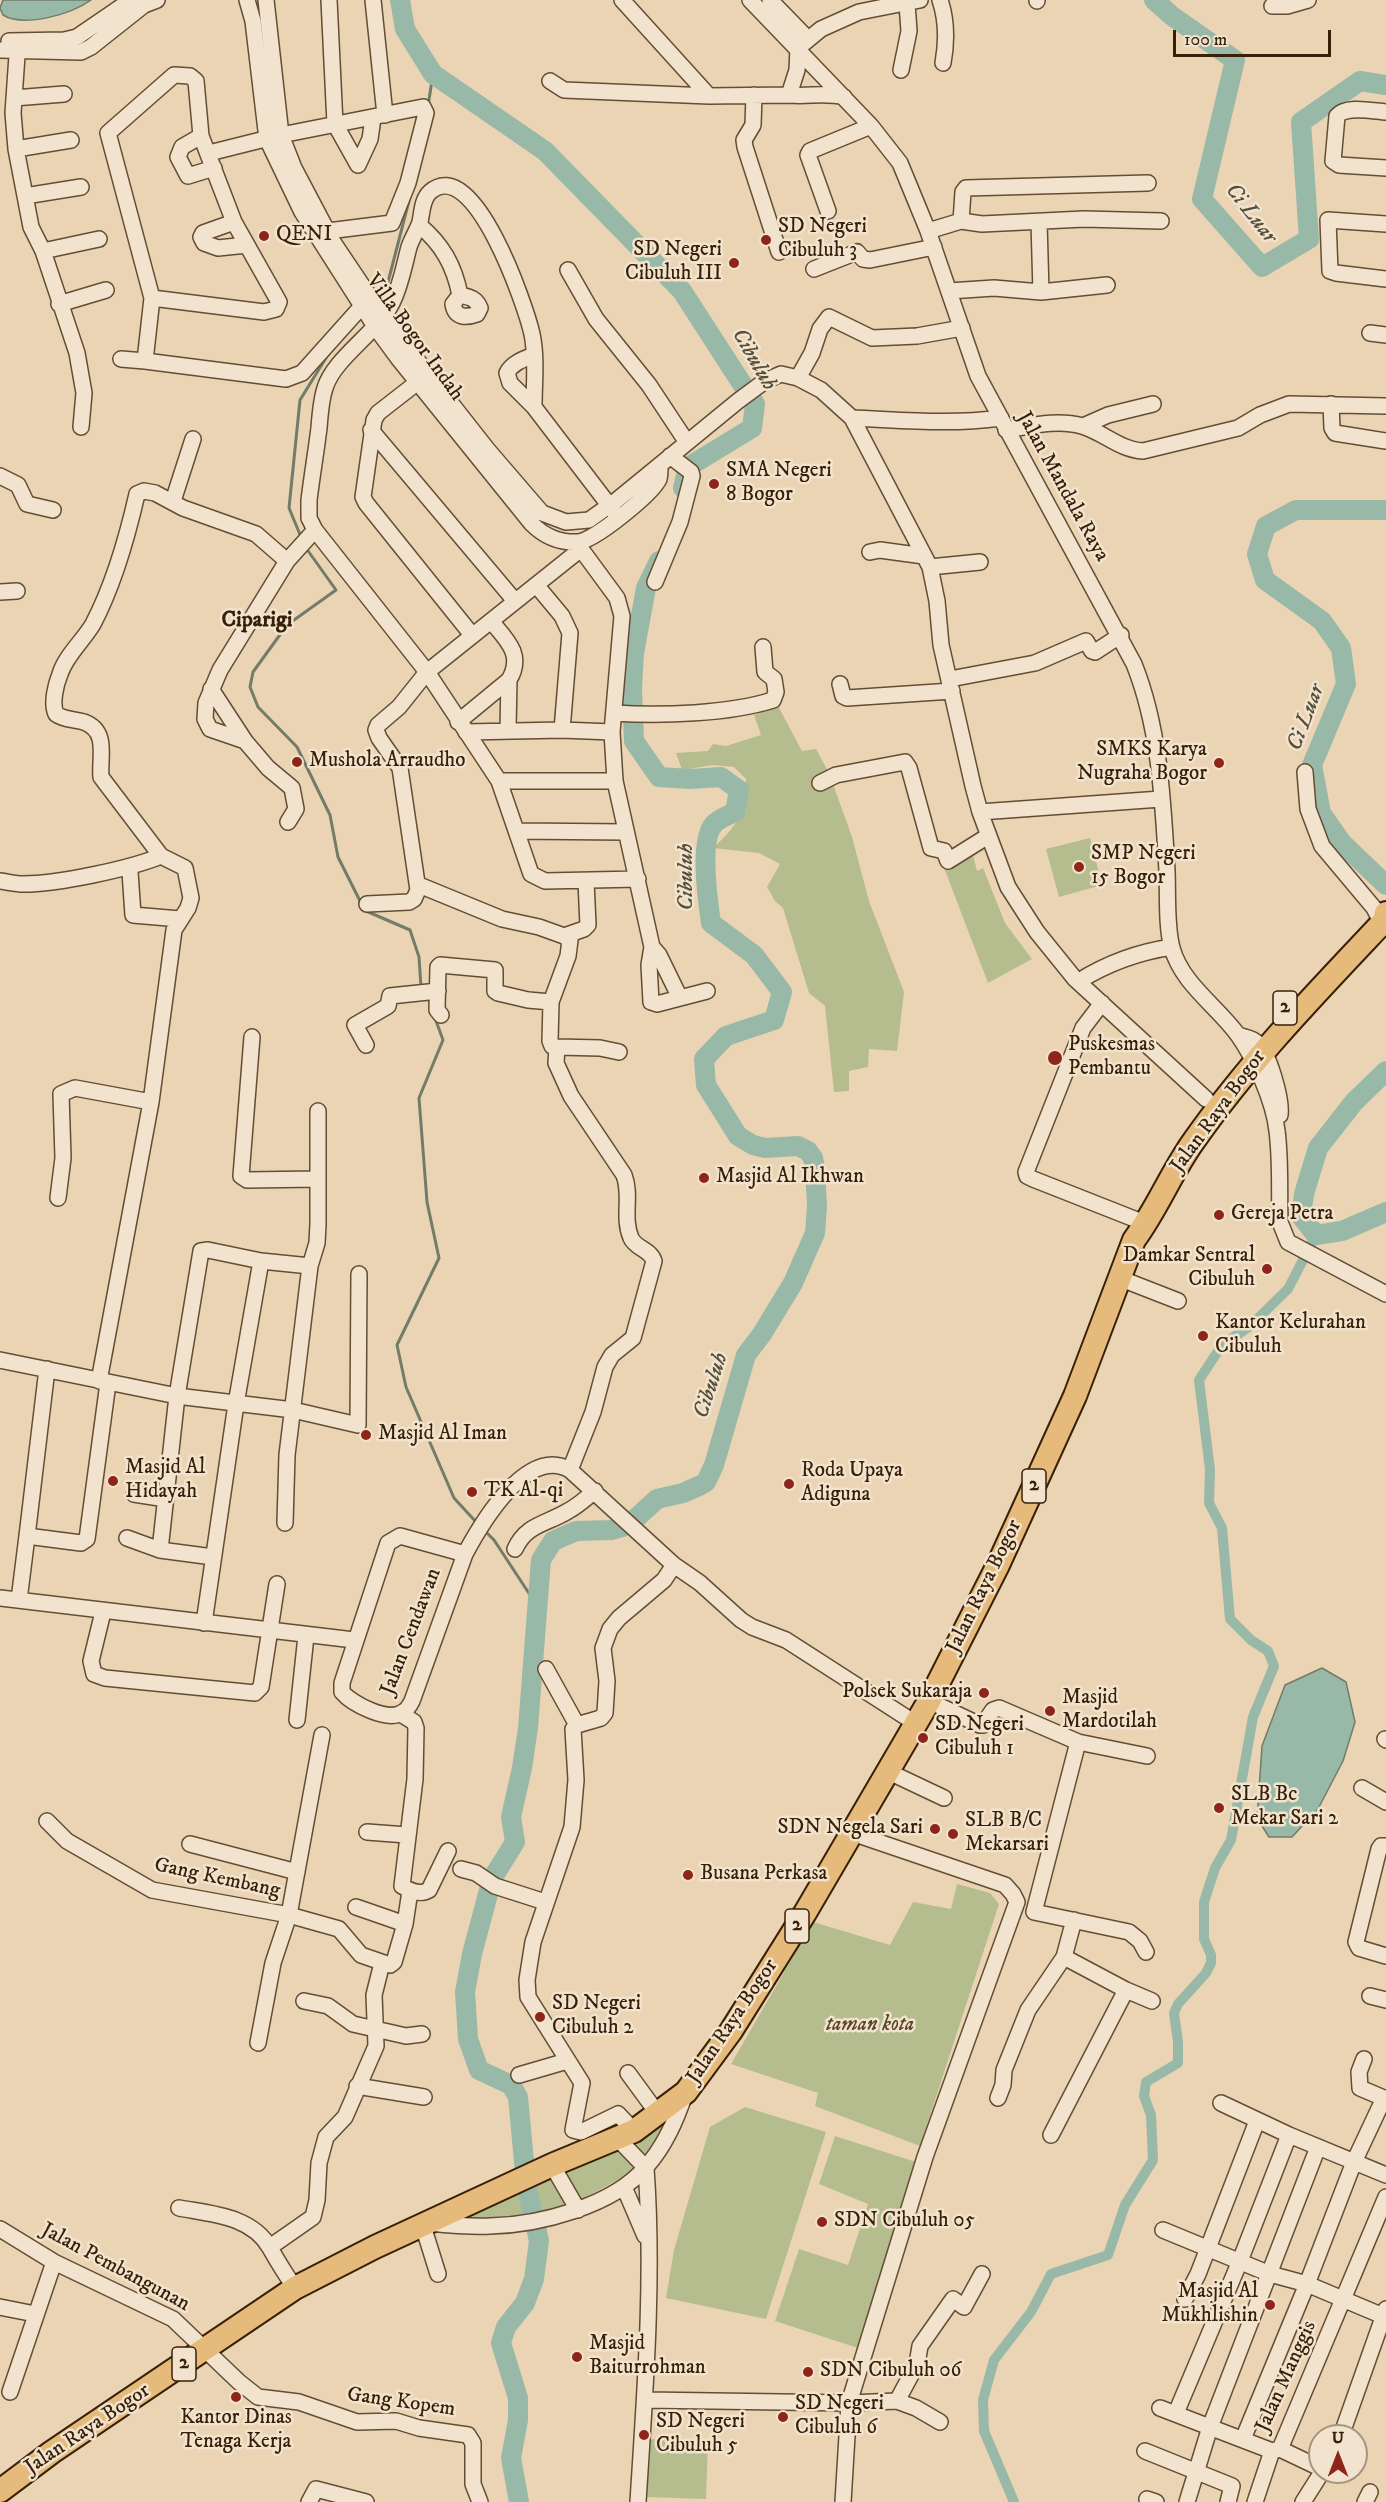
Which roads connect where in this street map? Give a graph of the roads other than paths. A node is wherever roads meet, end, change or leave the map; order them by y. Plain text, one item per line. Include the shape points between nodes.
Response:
1 (131, 0) edge
2 (157, 0) edge
3 (247, 0) edge
4 (266, 0) edge
5 (329, 0) edge
6 (373, 0) edge
7 (622, 0) edge
8 (750, 0) edge
9 (770, 0) edge
10 (940, 0) edge
11 (1308, 0) edge
12 (913, 2) edge
13 (1272, 6) dead end
14 (0, 41) edge
15 (803, 43) junction
16 (17, 46) junction
17 (0, 50) edge
18 (943, 63) dead end
19 (902, 70) dead end
20 (550, 81) dead end
21 (64, 94) dead end
22 (754, 95) junction
23 (789, 95) junction
24 (710, 96) junction
25 (844, 97) junction
26 (14, 98) junction
27 (1386, 112) edge
28 (379, 116) junction
29 (335, 124) junction
30 (871, 126) junction
31 (201, 136) junction
32 (274, 137) junction
33 (71, 140) dead end
34 (16, 149) junction
35 (209, 153) junction
36 (214, 168) junction
37 (1386, 168) edge
38 (1148, 183) dead end
39 (81, 188) dead end
40 (25, 196) junction
41 (828, 211) dead end
42 (961, 221) junction
43 (1161, 221) dead end
44 (234, 222) junction
45 (1039, 222) junction
46 (1386, 224) edge
47 (419, 225) junction
48 (328, 231) junction
49 (928, 231) junction
50 (99, 239) dead end
51 (247, 245) junction
52 (934, 247) junction
53 (43, 251) junction
54 (779, 252) dead end
55 (814, 269) dead end
56 (568, 270) dead end
57 (1386, 279) edge
58 (1107, 285) dead end
59 (106, 290) dead end
60 (949, 291) junction
61 (1041, 292) junction
62 (460, 295) dead end
63 (152, 297) junction
64 (60, 304) junction
65 (370, 310) junction
66 (962, 328) junction
67 (1370, 333) dead end
68 (1386, 335) edge
69 (534, 355) junction
70 (121, 359) dead end
71 (145, 361) junction
72 (422, 378) junction
73 (798, 378) junction
74 (1153, 404) dead end
75 (1331, 404) junction
76 (1386, 406) edge
77 (534, 407) junction
78 (852, 417) junction
79 (1004, 424) junction
80 (1083, 426) junction
81 (81, 427) dead end
82 (371, 430) junction
83 (193, 439) dead end
84 (686, 441) junction
85 (1386, 441) edge
86 (665, 461) junction
87 (0, 476) edge
88 (173, 501) junction
89 (53, 510) dead end
90 (614, 512) junction
91 (549, 537) junction
92 (308, 539) junction
93 (581, 545) junction
94 (870, 552) dead end
95 (287, 561) junction
96 (927, 561) junction
97 (980, 562) dead end
98 (560, 566) junction
99 (655, 582) dead end
100 (537, 586) junction
101 (17, 591) dead end
102 (0, 592) edge
103 (515, 601) junction
104 (491, 621) junction
105 (472, 634) junction
106 (1120, 635) junction
107 (764, 647) dead end
108 (427, 672) junction
109 (509, 680) junction
110 (840, 684) dead end
111 (951, 685) junction
112 (211, 689) junction
113 (620, 713) junction
114 (462, 727) junction
115 (508, 729) junction
116 (562, 730) junction
117 (612, 732) junction
118 (245, 741) junction
119 (1305, 772) dead end
120 (499, 782) junction
121 (615, 782) junction
122 (820, 783) dead end
123 (1161, 800) junction
124 (980, 812) junction
125 (288, 822) dead end
126 (517, 831) junction
127 (625, 832) junction
128 (988, 836) junction
129 (161, 856) junction
130 (130, 872) dead end
131 (638, 879) junction
132 (0, 881) edge
133 (586, 881) junction
134 (419, 885) junction
135 (367, 904) dead end
136 (1384, 918) edge
137 (180, 920) junction
138 (564, 936) junction
139 (652, 947) junction
140 (1172, 947) junction
141 (1078, 981) junction
142 (438, 991) junction
143 (706, 991) dead end
144 (680, 998) junction
145 (551, 1002) junction
146 (1102, 1003) junction
147 (441, 1015) dead end
148 (252, 1037) dead end
149 (366, 1045) dead end
150 (557, 1047) junction
151 (1251, 1048) junction
152 (619, 1052) dead end
153 (1206, 1099) junction
154 (152, 1102) junction
155 (318, 1111) dead end
156 (317, 1179) junction
157 (58, 1198) dead end
158 (1136, 1230) junction
159 (261, 1261) junction
160 (310, 1266) junction
161 (359, 1274) dead end
162 (1119, 1278) junction
163 (1386, 1294) edge
164 (1178, 1301) dead end
165 (0, 1360) edge
166 (47, 1369) junction
167 (104, 1382) junction
168 (177, 1396) junction
169 (236, 1404) junction
170 (293, 1410) junction
171 (570, 1470) junction
172 (595, 1491) junction
173 (134, 1494) dead end
174 (166, 1499) junction
175 (285, 1523) dead end
176 (27, 1536) junction
177 (127, 1538) dead end
178 (515, 1549) dead end
179 (160, 1550) junction
180 (465, 1554) junction
181 (213, 1557) junction
182 (674, 1565) junction
183 (277, 1584) dead end
184 (0, 1598) edge
185 (19, 1599) junction
186 (103, 1612) junction
187 (204, 1623) junction
188 (269, 1630) junction
189 (306, 1636) junction
190 (354, 1640) junction
191 (546, 1669) dead end
192 (929, 1701) junction
193 (401, 1714) junction
194 (297, 1720) dead end
195 (915, 1723) junction
196 (577, 1725) junction
197 (322, 1735) dead end
198 (1077, 1742) junction
199 (1147, 1756) dead end
200 (888, 1771) junction
201 (1362, 1788) dead end
202 (944, 1798) dead end
203 (1386, 1802) edge
204 (47, 1821) dead end
205 (367, 1832) dead end
206 (852, 1833) junction
207 (408, 1835) junction
208 (190, 1844) dead end
209 (1386, 1846) edge
210 (448, 1851) dead end
211 (461, 1869) dead end
212 (297, 1872) junction
213 (410, 1891) junction
214 (545, 1902) junction
215 (356, 1907) dead end
216 (288, 1915) junction
217 (1074, 1920) junction
218 (405, 1924) junction
219 (1146, 1952) dead end
220 (1386, 1956) edge
221 (1064, 1957) junction
222 (382, 1963) junction
223 (1126, 1990) junction
224 (1371, 1996) dead end
225 (1386, 2000) edge
226 (304, 2001) dead end
227 (1152, 2001) dead end
228 (374, 2027) junction
229 (422, 2034) dead end
230 (258, 2043) dead end
231 (1364, 2060) dead end
232 (567, 2061) junction
233 (628, 2073) dead end
234 (519, 2075) dead end
235 (357, 2086) junction
236 (686, 2091) junction
237 (424, 2097) dead end
238 (998, 2098) dead end
239 (1385, 2098) edge
240 (1221, 2103) dead end
241 (658, 2114) junction
242 (1257, 2121) junction
243 (626, 2135) junction
244 (1051, 2135) dead end
245 (1289, 2135) junction
246 (1318, 2147) junction
247 (1354, 2162) junction
248 (548, 2167) junction
249 (646, 2168) junction
250 (1386, 2175) edge
251 (624, 2187) junction
252 (1386, 2197) edge
253 (179, 2208) dead end
254 (578, 2210) junction
255 (426, 2225) junction
256 (0, 2229) edge
257 (1163, 2230) dead end
258 (648, 2241) junction
259 (270, 2247) junction
260 (1209, 2247) junction
261 (54, 2262) junction
262 (1240, 2262) junction
263 (438, 2274) dead end
264 (982, 2274) dead end
265 (1270, 2274) junction
266 (1307, 2284) junction
267 (295, 2289) junction
268 (1185, 2299) dead end
269 (1344, 2300) junction
270 (0, 2307) edge
271 (1384, 2312) edge
272 (35, 2314) junction
273 (205, 2350) junction
274 (10, 2392) dead end
275 (645, 2400) junction
276 (897, 2401) junction
277 (849, 2403) junction
278 (1160, 2408) dead end
279 (1176, 2413) junction
280 (940, 2422) dead end
281 (1345, 2424) edge
282 (1210, 2427) junction
283 (1243, 2439) junction
284 (1276, 2450) junction
285 (1145, 2451) dead end
286 (1308, 2463) edge
287 (1197, 2471) junction
288 (1314, 2484) edge
289 (1232, 2486) junction
290 (0, 2491) edge
291 (0, 2499) edge
292 (1256, 2499) edge
293 (4, 2502) edge
294 (309, 2502) edge
295 (366, 2502) edge
296 (480, 2502) edge
297 (638, 2502) edge
298 (843, 2502) edge
299 (1187, 2502) edge
300 (1228, 2502) edge
301 (1303, 2502) edge

1 - 16 street via 77,37
2 - 16 street via 144,5 81,52
3 - 32 street, Villa Bogor Indah
4 - 32 street, Villa Bogor Indah
5 - 29 street
6 - 28 street
7 - 24 street
8 - 15 street, Jalan Mandala Raya
9 - 15 street
10 - 18 street via 947,40
11 - 13 street
12 - 15 street via 859,12 828,25
12 - 19 street
14 - 16 street
15 - 23 street
15 - 25 street, Jalan Mandala Raya
16 - 17 street
16 - 26 street
20 - 24 street via 564,90
21 - 26 street
22 - 23 street
22 - 24 street
22 - 54 street via 753,125 744,147
23 - 25 street
25 - 30 street, Jalan Mandala Raya
26 - 34 street
27 - 37 street via 1340,112 1333,161 1339,165
28 - 29 street
28 - 29 street via 358,165
28 - 48 street via 419,107 426,113 395,219 385,226
29 - 32 street
30 - 41 street via 810,151 808,155
30 - 49 street, Jalan Mandala Raya via 900,163
31 - 35 street
31 - 36 street via 182,147 178,157 188,176
31 - 63 street via 196,81 182,75 174,75 108,133
32 - 35 street
32 - 48 street, Villa Bogor Indah
32 - 65 street, Villa Bogor Indah via 302,212
33 - 34 street
34 - 40 street
35 - 36 street
36 - 44 street
38 - 42 street via 966,188
39 - 40 street
40 - 53 street
42 - 45 street
42 - 49 street
43 - 45 street
44 - 51 street
44 - 51 street via 203,233 204,243 218,248
45 - 61 street
46 - 57 street via 1328,220 1330,271
47 - 62 street via 445,251
47 - 65 street via 397,292
47 - 69 street via 429,192 449,186 459,189 471,202 505,256 527,315
48 - 65 street, Villa Bogor Indah
49 - 52 street, Jalan Mandala Raya
50 - 53 street
51 - 63 street via 279,302 272,312
52 - 55 street via 870,260 857,252
52 - 60 street, Jalan Mandala Raya
53 - 64 street
56 - 84 street via 596,319 649,385
58 - 61 street
59 - 64 street
60 - 61 street via 994,288
60 - 66 street, Jalan Mandala Raya
63 - 71 street
64 - 81 street via 82,372
65 - 71 street via 302,374 292,377
65 - 72 street, Villa Bogor Indah
65 - 92 street via 324,388 309,500
66 - 73 street via 872,338 829,317
66 - 79 street, Jalan Mandala Raya via 978,376
67 - 68 street
69 - 77 street
69 - 77 street via 513,365 507,373 510,382
70 - 71 street
72 - 82 street via 378,413
72 - 90 street, Villa Bogor Indah via 542,513 555,520 577,523
72 - 91 street, Villa Bogor Indah via 532,524
73 - 78 street via 821,390
73 - 84 street, Villa Bogor Indah via 781,374 762,383
74 - 80 street
75 - 76 street
75 - 80 street via 1289,404 1238,428 1143,451 1132,450
75 - 85 street via 1335,433
77 - 90 street
78 - 79 street
78 - 96 street
79 - 80 street
79 - 106 street, Jalan Mandala Raya
82 - 103 street
82 - 105 street via 363,497
83 - 88 street
84 - 86 street, Villa Bogor Indah
86 - 90 street, Villa Bogor Indah
86 - 99 street via 687,469 692,476 680,522
87 - 89 street via 18,485 27,504
88 - 95 street via 256,534
88 - 129 street via 155,493 137,494 111,582 94,622 61,672 54,710 59,717 85,722 93,728 103,750 101,777
90 - 93 street, Villa Bogor Indah via 597,534
91 - 93 street
91 - 98 street
92 - 95 street
92 - 108 street
93 - 98 street, Villa Bogor Indah
93 - 113 street via 620,607
94 - 96 street via 880,550
95 - 112 street
96 - 97 street
96 - 111 street
98 - 100 street, Villa Bogor Indah
100 - 103 street, Villa Bogor Indah
100 - 116 street via 562,616 570,633
101 - 102 street
103 - 104 street, Villa Bogor Indah
104 - 105 street, Villa Bogor Indah
104 - 109 street via 516,655
105 - 108 street, Villa Bogor Indah
106 - 111 street via 1095,652 1086,641 1035,663
106 - 123 street, Jalan Mandala Raya via 1143,686 1154,733
107 - 113 street via 765,672 774,679 773,700 693,712
108 - 114 street
108 - 134 street, Villa Bogor Indah via 376,730 400,768
109 - 114 street
109 - 115 street
110 - 111 street via 847,698
111 - 124 street
112 - 118 street
112 - 118 street via 205,719 210,729
113 - 117 street
114 - 115 street
114 - 120 street
115 - 116 street
116 - 117 street
117 - 121 street
118 - 125 street via 292,788 296,809
119 - 136 street via 1308,809 1322,846
120 - 121 street
120 - 126 street
121 - 127 street
122 - 128 street via 836,775 905,762 931,848 944,851 948,861
123 - 124 street
123 - 140 street, Jalan Mandala Raya
124 - 128 street
126 - 127 street
126 - 133 street via 531,874 537,879
127 - 131 street
128 - 141 street via 1008,886 1023,911
129 - 132 street via 59,880 23,884
129 - 137 street via 180,863 187,871 191,898
130 - 137 street via 133,915
131 - 133 street
131 - 139 street
133 - 138 street via 588,925
134 - 135 street via 409,902
134 - 138 street via 502,920
136 - 151 highway, Jalan Raya Bogor / 2 via 1341,948
137 - 154 street via 173,936
138 - 145 street via 570,944
139 - 144 street
139 - 144 street via 651,1002
140 - 141 street via 1119,960
140 - 151 street, Jalan Mandala Raya via 1195,988
141 - 146 street
142 - 145 street via 440,964 495,970 498,993
142 - 147 street via 437,1010
142 - 149 street via 390,996 388,1006 355,1026
143 - 144 street
145 - 150 street via 549,1036 552,1046
146 - 153 street
146 - 158 street via 1083,1028 1026,1172 1027,1176
148 - 156 street via 241,1176 247,1180
150 - 152 street
150 - 171 street via 556,1063 571,1096 624,1175 631,1239 650,1253 654,1261 633,1338 612,1355 605,1367 593,1412
151 - 153 highway, Jalan Raya Bogor / 2
151 - 158 highway, Jalan Raya Bogor / 2 via 1176,1166 1146,1224
151 - 163 street, Jalan Mandala Raya via 1278,1128 1280,1222 1288,1242
153 - 158 highway, Jalan Raya Bogor / 2 via 1171,1153
154 - 157 street via 75,1088 61,1094 63,1158
154 - 167 street
155 - 156 street
156 - 160 street via 317,1243
158 - 162 highway, Jalan Raya Bogor / 2
159 - 160 street
159 - 168 street via 201,1251
159 - 169 street
160 - 170 street
161 - 170 street via 358,1425
162 - 164 street
162 - 192 highway, Jalan Raya Bogor / 2 via 1075,1396
165 - 166 street
166 - 167 street
166 - 176 street
167 - 168 street
167 - 176 street via 86,1542
168 - 169 street
168 - 174 street
169 - 170 street
169 - 181 street
170 - 175 street
171 - 172 street
171 - 180 street, Jalan Cendawan via 553,1465 510,1487
172 - 178 street via 570,1510 534,1525
172 - 182 street
173 - 174 street
174 - 179 street
176 - 185 street
177 - 179 street
179 - 181 street
180 - 190 street via 409,1537 393,1538
180 - 193 street, Jalan Cendawan via 412,1701
181 - 187 street
182 - 195 street via 741,1620 786,1640
182 - 196 street via 664,1580 610,1629 603,1648 605,1713 601,1718
183 - 188 street
184 - 185 street
185 - 186 street
186 - 187 street
186 - 188 street via 91,1666 94,1674 105,1678 255,1692 261,1687
187 - 188 street
188 - 189 street
189 - 190 street
189 - 194 street
190 - 193 street, Jalan Cendawan via 342,1692 366,1709
191 - 196 street
192 - 195 highway, Jalan Raya Bogor / 2
192 - 198 street via 980,1725 999,1708
193 - 207 street via 414,1722 416,1728
195 - 200 highway, Jalan Raya Bogor / 2
196 - 214 street via 572,1737 576,1780 572,1827
197 - 212 street
198 - 199 street
198 - 217 street via 1034,1909 1037,1914
200 - 202 street
200 - 206 highway, Jalan Raya Bogor / 2
201 - 203 street
204 - 216 street, Gang Kembang via 67,1841 152,1890
205 - 207 street
206 - 236 highway, Jalan Raya Bogor / 2 via 731,2031
206 - 277 street via 1005,1885 1017,1902 925,2157
207 - 213 street via 401,1881
208 - 212 street
209 - 220 street via 1379,1849 1356,1946
210 - 213 street via 429,1890
211 - 214 street
212 - 216 street
213 - 218 street
214 - 232 street via 528,1967 528,1997
215 - 218 street
216 - 222 street, Gang Kembang via 339,1929 357,1952
216 - 230 street via 273,1963
217 - 219 street via 1129,1932
217 - 221 street
218 - 222 street via 393,1965
221 - 223 street
221 - 238 street via 1028,2010 1004,2070
222 - 228 street via 374,1995
223 - 227 street
223 - 244 street
224 - 225 street
226 - 228 street via 328,2006 353,2024
228 - 229 street via 406,2036
228 - 235 street via 376,2046
231 - 239 street via 1359,2088
232 - 234 street
232 - 243 street via 582,2083 573,2130 582,2132 618,2115
233 - 241 street
235 - 237 street
235 - 259 street via 345,2117 326,2137 313,2217
236 - 241 highway, Jalan Raya Bogor / 2
236 - 249 street via 669,2135
239 - 247 street
240 - 242 street
241 - 243 highway, Jalan Raya Bogor / 2
242 - 245 street
242 - 260 street
243 - 248 highway, Jalan Raya Bogor / 2
243 - 249 street
245 - 246 street
245 - 262 street
246 - 247 street
246 - 265 street
247 - 250 street
247 - 266 street
248 - 254 street
248 - 255 highway, Jalan Raya Bogor / 2
249 - 251 street
249 - 258 street
251 - 254 street
251 - 258 street
252 - 269 street, Jalan Manggis
253 - 259 street via 238,2221
254 - 255 street via 514,2224
255 - 263 street
255 - 267 highway, Jalan Raya Bogor / 2
256 - 261 street, Jalan Pembangunan
257 - 260 street
258 - 275 street
259 - 267 street
260 - 262 street
260 - 268 street
261 - 272 street
261 - 273 street, Jalan Pembangunan via 173,2319
262 - 265 street
262 - 279 street
264 - 276 street via 964,2307 953,2299 920,2346 917,2364
265 - 266 street
265 - 282 street
266 - 269 street
266 - 283 street
267 - 273 highway, Jalan Raya Bogor / 2
269 - 271 street
269 - 284 street, Jalan Manggis
270 - 272 street
271 - 281 street
272 - 274 street
273 - 290 highway, Jalan Raya Bogor / 2
273 - 296 street, Gang Kopem via 258,2397 299,2402 357,2422 396,2421 468,2435 473,2443 471,2474
275 - 277 street
275 - 297 street
276 - 277 street
276 - 280 street
277 - 298 street
278 - 279 street
279 - 282 street
282 - 283 street
282 - 287 street
283 - 284 street
284 - 286 street
284 - 292 street, Jalan Manggis
285 - 287 street
287 - 289 street
287 - 299 street
288 - 301 street
289 - 292 street
289 - 300 street
291 - 293 street
294 - 295 street via 316,2489

